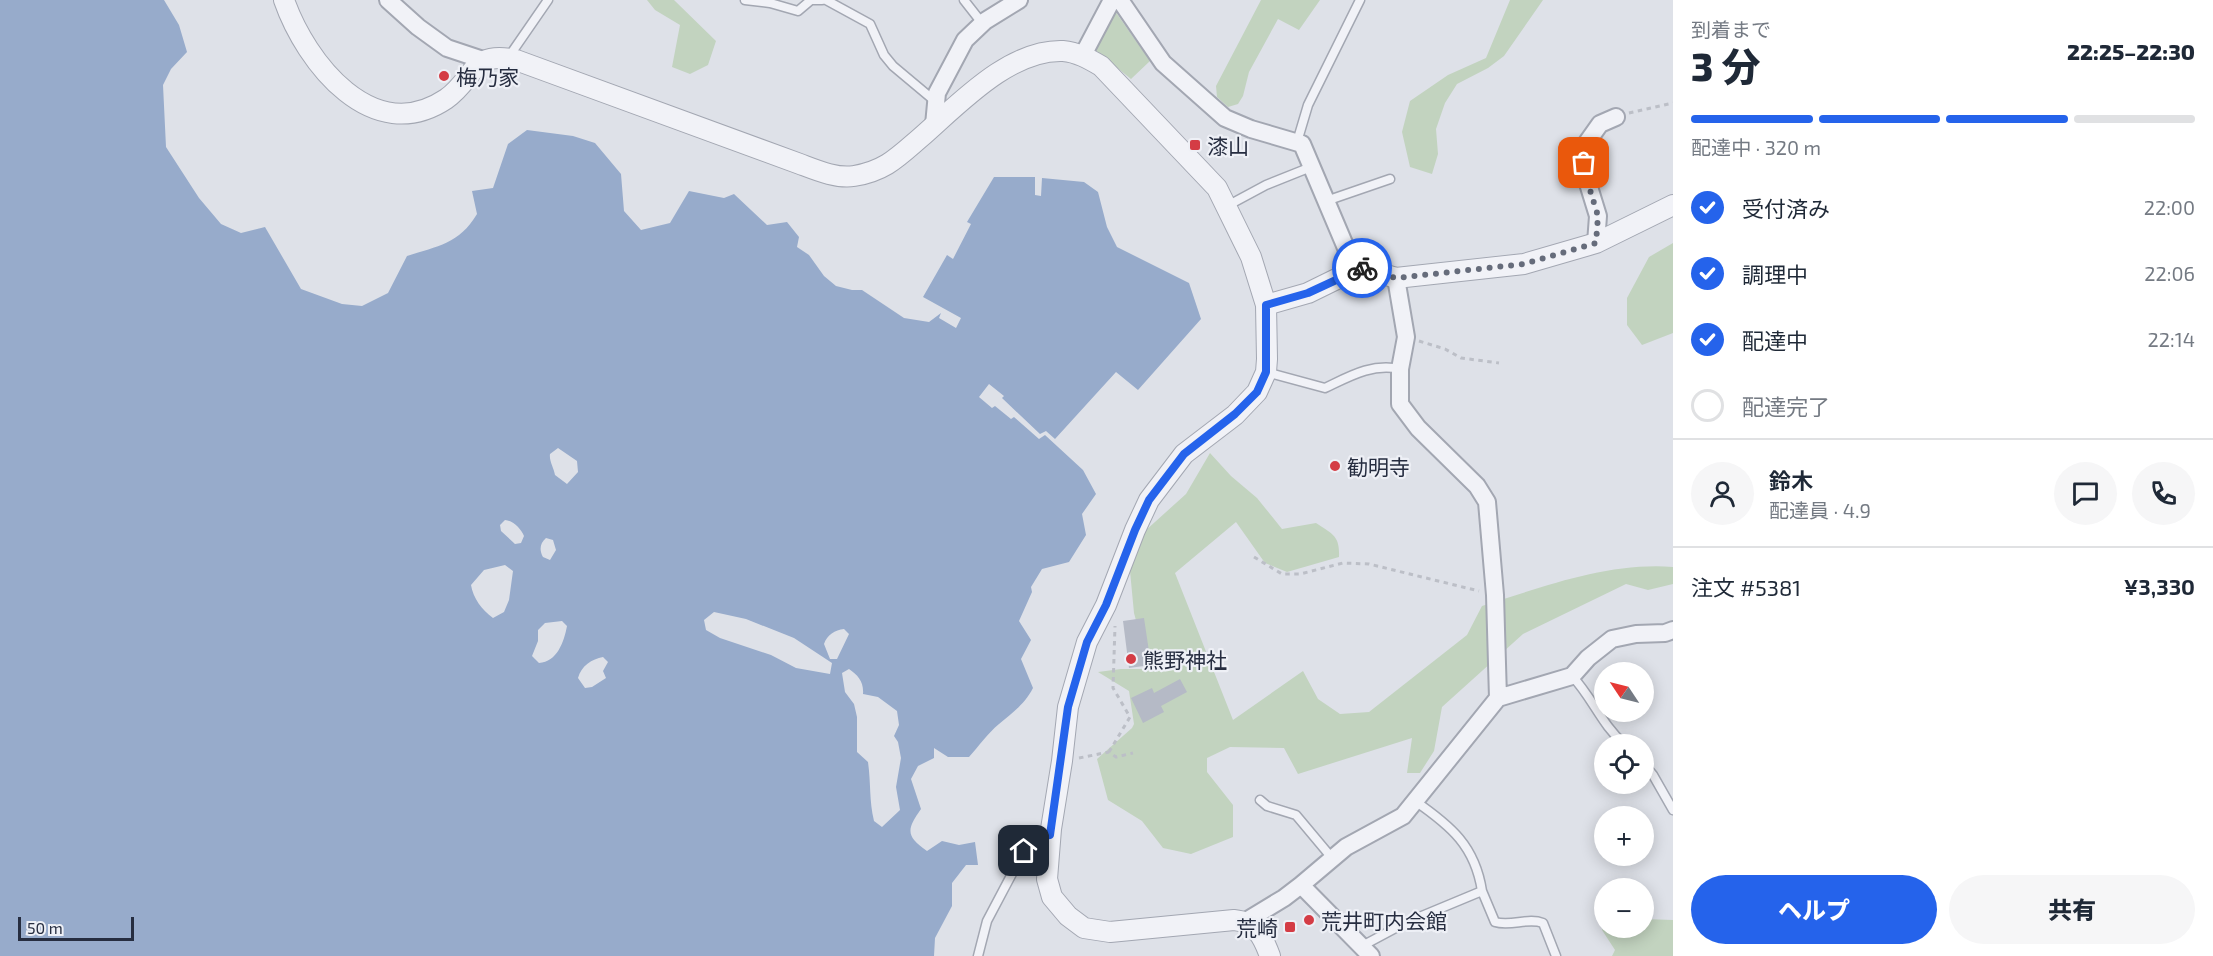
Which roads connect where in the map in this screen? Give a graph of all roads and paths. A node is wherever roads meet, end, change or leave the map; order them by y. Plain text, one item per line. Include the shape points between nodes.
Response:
1 (284, 0) edge
2 (388, 0) edge
3 (548, 0) edge
4 (745, 0) edge
5 (824, 0) edge
6 (964, 0) edge
7 (1019, 0) edge
8 (1112, 0) edge
9 (1120, 0) edge
10 (1360, 0) edge
11 (982, 23) junction
12 (1083, 55) junction
13 (507, 58) junction
14 (483, 60) junction
15 (936, 102) junction
16 (1673, 103) edge
17 (1616, 117) joint
18 (934, 125) junction
19 (1297, 142) junction
20 (1311, 167) junction
21 (1390, 179) dead end
22 (1325, 201) junction
23 (1673, 205) edge
24 (1226, 207) junction
25 (1596, 243) junction
26 (1361, 267) junction
27 (1396, 278) junction
28 (1266, 305) junction
29 (1406, 337) junction
30 (1499, 363) dead end
31 (1400, 369) junction
32 (1266, 372) junction
33 (1254, 557) dead end
34 (1495, 595) junction
35 (1106, 605) junction
36 (1673, 630) edge
37 (1572, 676) junction
38 (1498, 698) junction
39 (1614, 734) edge
40 (1109, 752) junction
41 (1133, 753) dead end
42 (1062, 761) junction
43 (1654, 777) edge
44 (1260, 800) dead end
45 (1415, 801) junction
46 (1673, 810) edge
47 (1050, 835) junction
48 (1332, 858) junction
49 (1300, 885) junction
50 (1482, 891) junction
51 (1246, 921) junction
52 (1367, 951) edge
53 (978, 956) edge
54 (1270, 956) edge
55 (1556, 956) edge

1 - 14 street via 302,39 326,72 349,95 372,109 418,112 447,98
2 - 14 street via 447,48
3 - 13 lane
4 - 5 lane via 798,11 812,0
5 - 15 lane via 870,24 893,66
6 - 11 lane
7 - 11 street
8 - 12 street
9 - 19 street via 1163,63 1225,118
10 - 19 lane via 1308,105
11 - 15 street via 965,40
12 - 18 street via 1063,51 1038,54 1011,64
12 - 24 street via 1101,66 1197,165 1217,188
13 - 14 street
13 - 18 street via 800,164 851,177 891,164
15 - 18 street
16 - 17 path
17 - 25 street via 1600,124 1583,148 1586,177 1598,216
19 - 20 street via 1302,144
20 - 22 street
20 - 24 lane
21 - 22 lane
22 - 26 street via 1349,255
23 - 25 street
24 - 28 street via 1251,257
25 - 27 street via 1524,264
26 - 27 street
26 - 28 street via 1308,293
27 - 29 street
28 - 32 street
29 - 30 path via 1461,358
29 - 31 street
31 - 32 lane via 1363,370 1325,388
31 - 34 street via 1400,404 1418,428 1477,486 1487,502
32 - 35 street via 1257,392 1184,454 1149,500
33 - 34 path via 1282,574 1300,574 1343,563 1369,564
34 - 38 street
35 - 40 path via 1115,626 1113,688 1130,717
35 - 42 street via 1087,642 1070,698
36 - 37 street via 1612,639
37 - 38 street
37 - 39 lane
38 - 45 street
40 - 41 path via 1116,757
40 - 42 path
42 - 47 street
43 - 46 lane
44 - 48 lane via 1296,815
45 - 48 street via 1403,816
45 - 50 lane via 1444,821 1465,844 1479,870
47 - 51 street via 1047,879 1052,897 1084,928 1110,932
47 - 53 lane via 1024,851 987,921
48 - 49 street
49 - 51 street
49 - 52 street
50 - 52 lane via 1405,923
50 - 55 lane via 1495,922 1543,923
51 - 54 street via 1257,928

